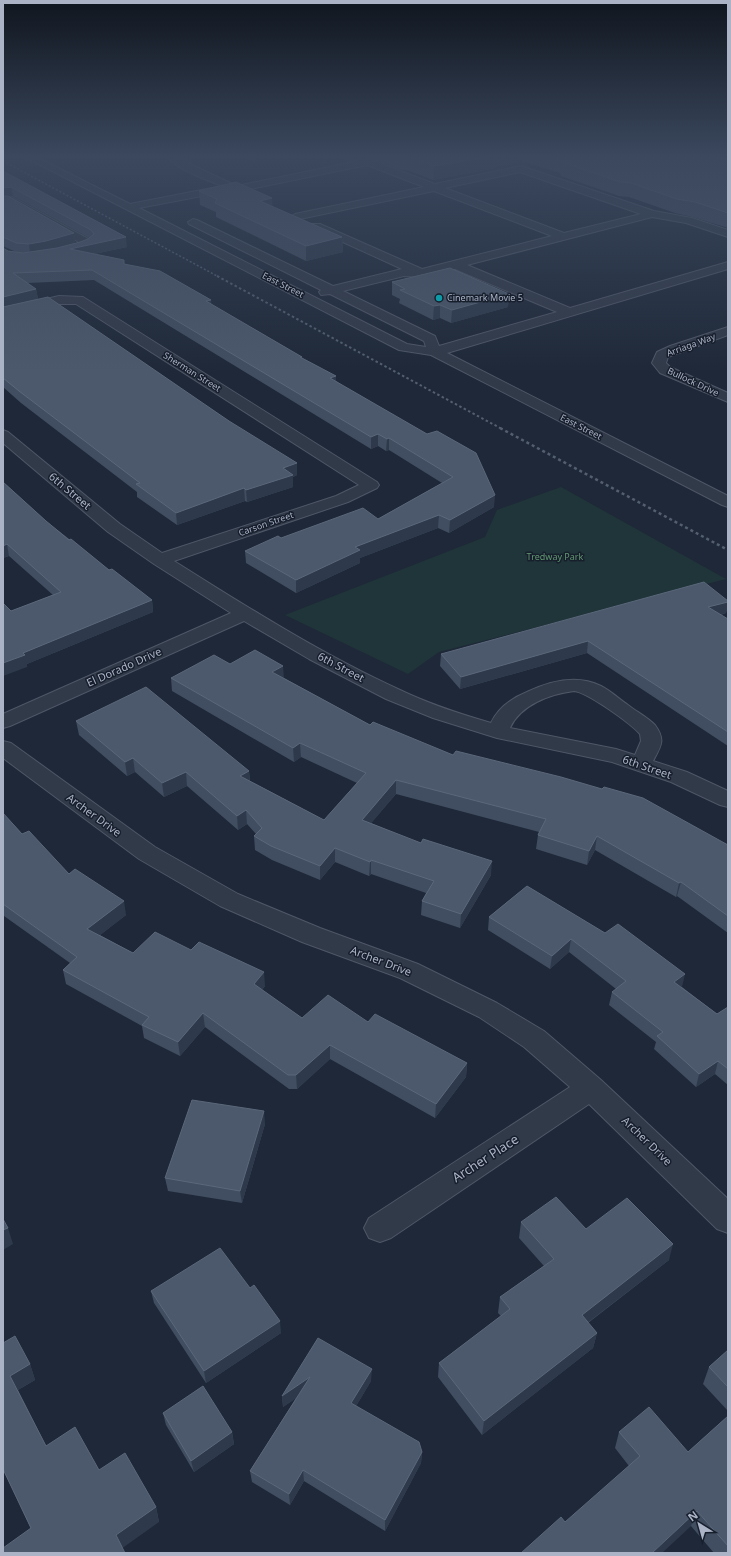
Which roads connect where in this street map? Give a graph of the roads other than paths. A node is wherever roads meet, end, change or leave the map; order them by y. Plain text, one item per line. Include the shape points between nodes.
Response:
1 (63, 229) edge
2 (172, 229) edge
3 (206, 229) edge
4 (322, 229) edge
5 (542, 229) edge
6 (596, 229) edge
7 (713, 229) edge
8 (728, 234) edge
9 (564, 237) junction
10 (71, 249) edge
11 (456, 265) junction
12 (728, 265) edge
13 (421, 273) junction
14 (331, 290) junction
15 (306, 297) junction
16 (344, 297) junction
17 (319, 303) junction
18 (569, 312) junction
19 (3, 313) edge
20 (728, 331) edge
21 (435, 352) junction
22 (658, 364) joint
23 (728, 398) edge
24 (3, 435) edge
25 (371, 485) joint
26 (728, 502) edge
27 (160, 560) junction
28 (245, 614) junction
29 (3, 722) edge
30 (497, 732) junction
31 (3, 748) edge
32 (641, 764) junction
33 (728, 800) edge
34 (591, 1088) junction
35 (728, 1219) edge
36 (380, 1228) dead end

1 - 10 street via 88,243
2 - 15 street, East Street
3 - 14 street, East Street
4 - 13 street
5 - 9 street
6 - 9 street
7 - 8 street
9 - 11 street
11 - 13 street
11 - 18 street
12 - 18 street
13 - 14 street via 404,272
13 - 16 street via 417,278
14 - 15 street
14 - 16 street, East Street
15 - 17 street, East Street
16 - 17 street
16 - 21 street, East Street via 430,339
17 - 21 street, East Street via 404,346
18 - 21 street
19 - 25 street, Sherman Street via 59,300 79,300
20 - 22 street, Arriaga Way via 662,355
21 - 26 street, East Street
22 - 23 street, Bullock Drive via 665,370
24 - 27 street, 6th Street via 114,528
25 - 27 street, Carson Street via 342,499
27 - 28 street, 6th Street
28 - 29 street, El Dorado Drive
28 - 30 street, 6th Street via 393,695 440,714
30 - 32 street, 6th Street via 616,756
30 - 32 street via 505,716 527,699 558,687 574,684 594,691 650,732 652,742
31 - 34 street, Archer Drive via 147,853 228,900 310,935 409,971 488,1010 534,1039
32 - 33 street, 6th Street via 679,777
34 - 35 street, Archer Drive
34 - 36 street, Archer Place

